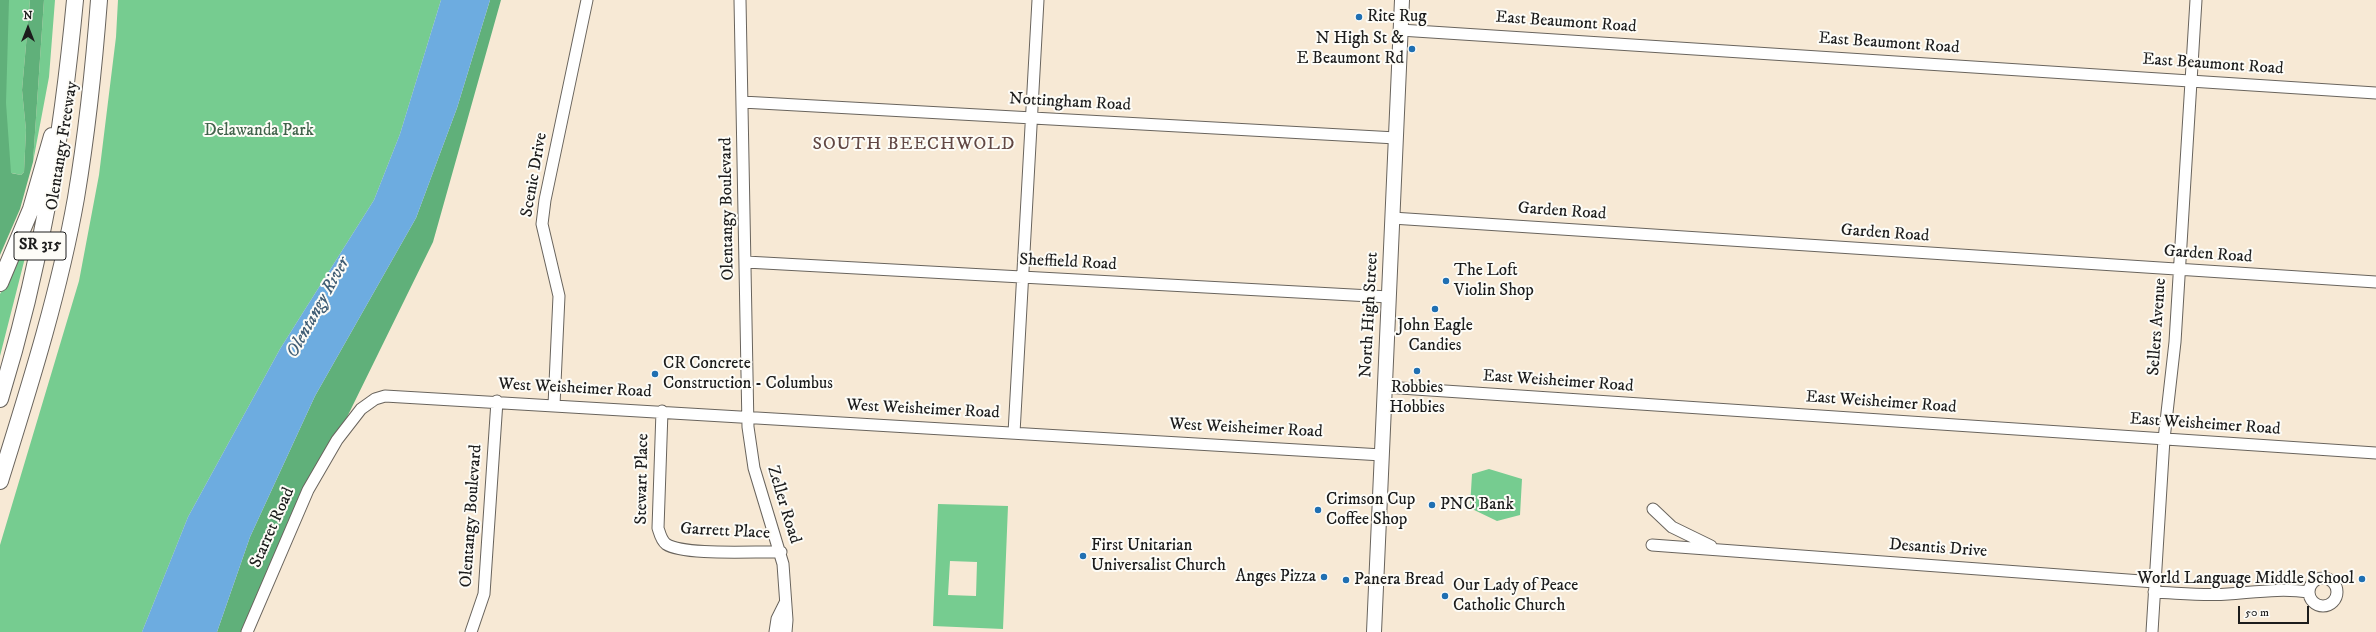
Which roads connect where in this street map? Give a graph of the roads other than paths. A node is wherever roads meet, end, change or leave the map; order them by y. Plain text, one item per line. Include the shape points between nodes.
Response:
1 (75, 0) edge
2 (100, 0) edge
3 (587, 0) edge
4 (740, 0) edge
5 (1038, 0) edge
6 (1402, 0) edge
7 (2196, 0) edge
8 (1400, 30) junction
9 (2191, 80) junction
10 (66, 91) junction
11 (2376, 92) edge
12 (742, 102) junction
13 (1032, 118) junction
14 (1396, 138) junction
15 (1392, 218) junction
16 (746, 262) junction
17 (2179, 270) junction
18 (1023, 277) junction
19 (2376, 282) edge
20 (0, 284) edge
21 (1388, 297) junction
22 (1384, 387) junction
23 (0, 399) edge
24 (497, 402) junction
25 (554, 405) junction
26 (662, 411) junction
27 (748, 417) junction
28 (1014, 433) junction
29 (2164, 439) junction
30 (337, 440) joint
31 (2376, 453) edge
32 (1382, 455) junction
33 (0, 481) edge
34 (1653, 509) dead end
35 (667, 544) joint
36 (1652, 545) dead end
37 (1719, 550) junction
38 (781, 552) junction
39 (2154, 587) junction
40 (2309, 592) dead end
41 (785, 603) junction
42 (247, 632) edge
43 (470, 632) edge
44 (774, 632) edge
45 (786, 632) edge
46 (1374, 632) edge
47 (2152, 632) edge

1 - 10 highway, Olentangy Freeway / SR 315
2 - 33 highway, Olentangy Freeway / SR 315 via 91,93 75,199 57,285 35,369
3 - 25 street, Scenic Drive via 542,224 559,296
4 - 12 street, Olentangy Boulevard
5 - 13 street
6 - 8 main road, North High Street
7 - 9 street, Sellers Avenue
8 - 9 street, East Beaumont Road
8 - 14 main road, North High Street
9 - 11 street, East Beaumont Road
9 - 17 street, Sellers Avenue
10 - 20 highway via 31,209
10 - 23 highway, Olentangy Freeway / SR 315 via 51,194 36,267
12 - 13 street, Nottingham Road
12 - 16 street, Olentangy Boulevard
13 - 14 street, Nottingham Road
13 - 18 street
14 - 15 main road, North High Street
15 - 17 street, Garden Road
15 - 21 main road, North High Street
16 - 18 street, Sheffield Road
16 - 27 street, Olentangy Boulevard
17 - 19 street, Garden Road
17 - 29 street, Sellers Avenue via 2175,342
18 - 21 street, Sheffield Road
18 - 28 street
21 - 22 main road, North High Street
22 - 29 street, East Weisheimer Road
22 - 32 main road, North High Street
24 - 25 street, West Weisheimer Road
24 - 30 street, West Weisheimer Road via 385,396 375,399 361,409
24 - 43 street, Olentangy Boulevard via 484,594
25 - 26 street, West Weisheimer Road
26 - 27 street, West Weisheimer Road
26 - 35 street, Stewart Place via 658,528 662,540
27 - 28 street, West Weisheimer Road
27 - 38 street, Zeller Road via 754,468
28 - 32 street, West Weisheimer Road
29 - 31 street, East Weisheimer Road
29 - 39 street, Sellers Avenue
30 - 42 street, Starret Road via 308,490
32 - 46 main road, North High Street
34 - 37 street, Desantis Drive via 1672,527
35 - 38 street, Garrett Place via 690,550
36 - 37 street, Desantis Drive
37 - 39 street, Desantis Drive
38 - 41 street, Zeller Road
39 - 40 street, Desantis Drive via 2201,594 2229,594 2254,590
39 - 47 street, Sellers Avenue
41 - 44 street, Zeller Road
41 - 45 street, Zeller Road

